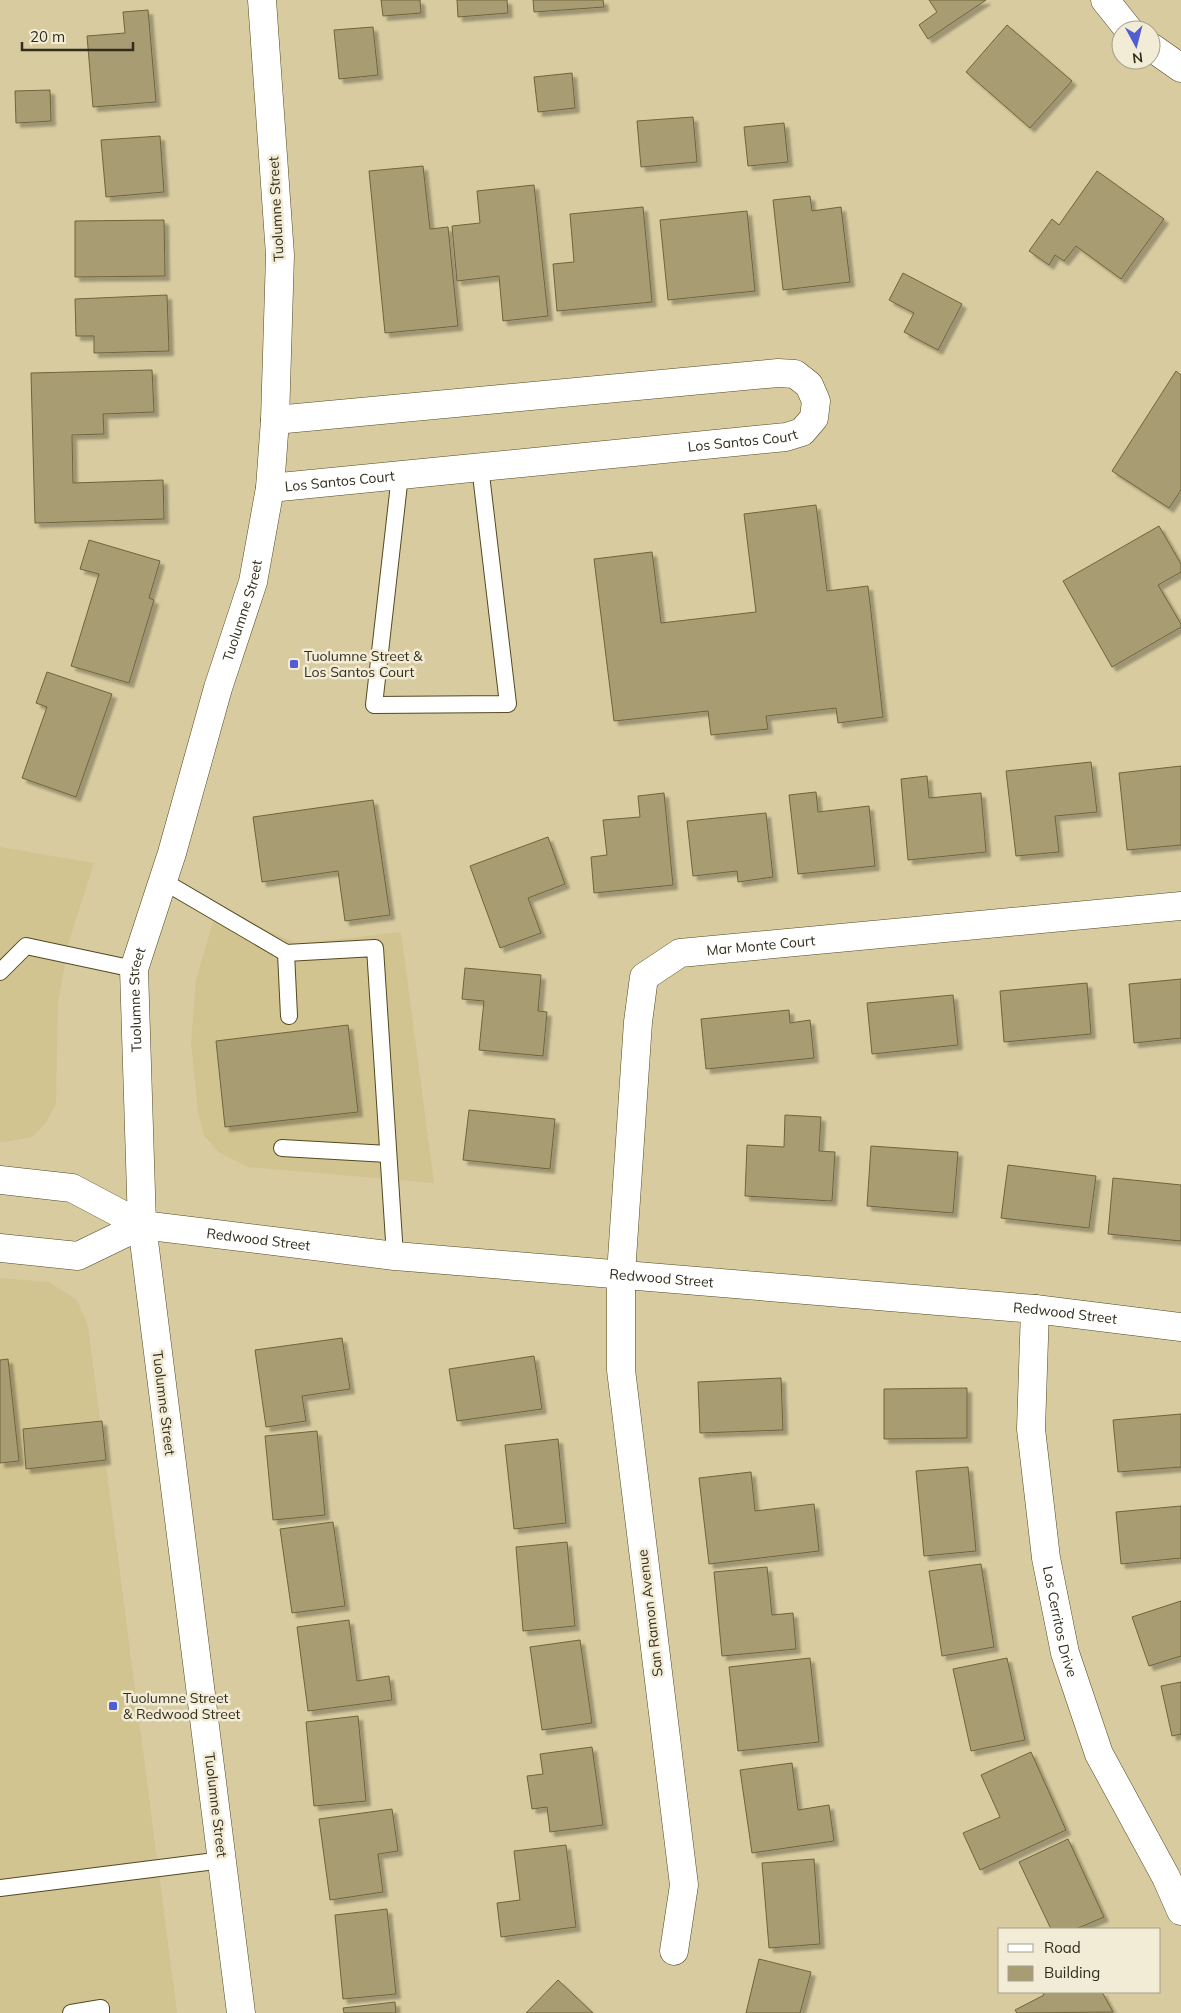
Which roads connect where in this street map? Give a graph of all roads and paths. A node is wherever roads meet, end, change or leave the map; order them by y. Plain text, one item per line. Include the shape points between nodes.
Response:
1 (262, 0) edge
2 (1105, 0) edge
3 (1122, 20) edge
4 (1161, 54) edge
5 (1181, 68) edge
6 (275, 420) junction
7 (480, 466) junction
8 (400, 475) junction
9 (270, 488) junction
10 (162, 881) junction
11 (1181, 906) edge
12 (286, 953) junction
13 (134, 969) junction
14 (0, 972) edge
15 (289, 1016) dead end
16 (282, 1148) dead end
17 (388, 1154) junction
18 (0, 1180) edge
19 (142, 1224) junction
20 (0, 1248) edge
21 (395, 1256) junction
22 (620, 1274) junction
23 (1035, 1308) junction
24 (1181, 1326) edge
25 (223, 1860) junction
26 (0, 1888) edge
27 (1181, 1911) edge
28 (674, 1951) dead end
29 (71, 2013) edge
30 (101, 2013) edge
31 (241, 2013) edge

1 - 6 main road, Tuolumne Street via 280,255
2 - 3 main road
4 - 5 main road
6 - 7 main road, Los Santos Court via 778,373 795,374 810,385 816,401 814,418 802,432 786,437
6 - 9 main road, Tuolumne Street
7 - 8 main road, Los Santos Court
7 - 8 lane via 508,704 374,705
8 - 9 main road, Los Santos Court
9 - 10 main road, Tuolumne Street via 253,582 218,688
10 - 12 lane
10 - 13 main road, Tuolumne Street
11 - 22 main road, Mar Monte Court via 680,953 658,967 644,977 638,1022
12 - 15 lane
12 - 17 lane via 375,948
13 - 14 lane via 26,946
13 - 19 main road, Tuolumne Street
16 - 17 lane
17 - 21 lane
18 - 19 main road, Redwood Street via 72,1188
19 - 20 main road via 78,1256
19 - 21 main road, Redwood Street
19 - 25 main road, Tuolumne Street
21 - 22 main road, Redwood Street
22 - 23 main road, Redwood Street
22 - 28 main road, San Ramon Avenue via 620,1370 684,1885
23 - 24 main road, Redwood Street
23 - 27 main road, Los Cerritos Drive via 1031,1429 1046,1558 1065,1653 1099,1754
25 - 26 lane
25 - 31 main road, Tuolumne Street
29 - 30 lane via 101,2008

